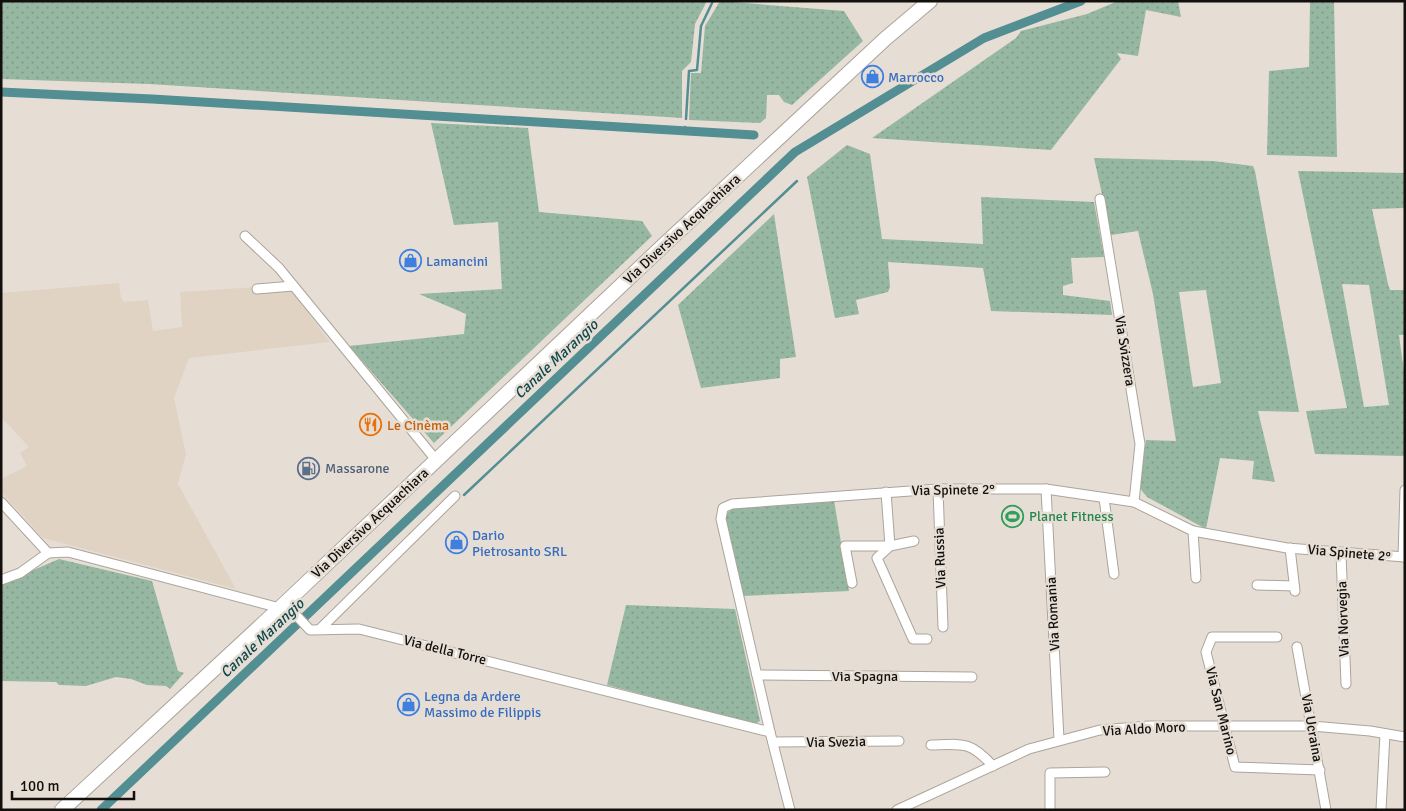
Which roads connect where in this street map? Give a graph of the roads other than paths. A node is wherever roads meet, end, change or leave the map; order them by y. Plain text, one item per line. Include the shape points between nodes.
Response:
1 (930, 1) edge
2 (1100, 199) dead end
3 (244, 236) dead end
4 (293, 286) junction
5 (257, 289) dead end
6 (436, 460) junction
7 (938, 488) junction
8 (1046, 489) junction
9 (1405, 490) edge
10 (886, 492) junction
11 (455, 496) dead end
12 (1104, 498) junction
13 (1, 502) edge
14 (1134, 502) junction
15 (1193, 532) junction
16 (914, 541) dead end
17 (890, 546) junction
18 (1290, 548) junction
19 (48, 552) junction
20 (1341, 553) junction
21 (1404, 557) edge
22 (1114, 574) dead end
23 (1196, 578) dead end
24 (1, 580) edge
25 (852, 583) dead end
26 (1257, 585) dead end
27 (280, 608) junction
28 (943, 626) dead end
29 (320, 629) junction
30 (1277, 637) dead end
31 (927, 639) dead end
32 (1297, 647) dead end
33 (757, 675) junction
34 (972, 677) dead end
35 (1346, 684) dead end
36 (1312, 726) junction
37 (1226, 728) junction
38 (770, 732) junction
39 (1385, 734) junction
40 (1405, 737) edge
41 (1059, 740) junction
42 (899, 741) dead end
43 (772, 742) junction
44 (931, 745) dead end
45 (993, 766) junction
46 (1320, 770) junction
47 (1105, 772) dead end
48 (62, 810) edge
49 (790, 810) edge
50 (897, 810) edge
51 (1050, 810) edge
52 (1326, 810) edge
53 (1381, 810) edge

1 - 6 main road, Via Diversivo Acquachiara via 815,104
2 - 14 street, Via Svizzera via 1140,444
3 - 4 street, Via Diversivo Acquachiara via 279,268
4 - 5 street
4 - 6 street, Via Diversivo Acquachiara
6 - 27 main road, Via Diversivo Acquachiara
7 - 8 street, Via Spinete 2°
7 - 10 street, Via Spinete 2°
7 - 28 street, Via Russia
8 - 12 street, Via Spinete 2°
8 - 41 street, Via Romania
9 - 21 street
10 - 17 street
10 - 33 street, Via Spinete 2° via 732,504 723,508 721,519
11 - 29 street
12 - 14 street, Via Spinete 2°
12 - 22 street
13 - 19 street
14 - 15 street, Via Spinete 2°
15 - 18 street, Via Spinete 2°
15 - 23 street
16 - 17 street
17 - 25 street via 845,546
17 - 31 street via 877,558 912,639
18 - 20 street, Via Spinete 2°
18 - 26 street via 1295,589
19 - 24 street via 20,573
19 - 27 street, Via della Torre via 68,552
20 - 21 street, Via Spinete 2°
20 - 35 street, Via Norvegia
27 - 29 street, Via della Torre via 295,614 310,630
27 - 48 main road, Via Diversivo Acquachiara
29 - 38 street, Via della Torre via 359,629
30 - 37 street, Via San Marino via 1212,637 1206,652
32 - 36 street, Via Ucraina
33 - 34 street, Via Spagna
33 - 38 street, Via Spinete 2°
36 - 37 street, Via Aldo Moro
36 - 39 street, Via Aldo Moro
36 - 46 street, Via Ucraina
37 - 41 street, Via Aldo Moro via 1148,726 1100,730
37 - 46 street, Via San Marino via 1235,767
38 - 43 street
39 - 40 street, Via Aldo Moro
39 - 53 street
41 - 45 street, Via Aldo Moro via 1029,749
42 - 43 street, Via Svezia
43 - 49 street
44 - 45 street via 959,744 977,749
45 - 50 street, Via Aldo Moro
46 - 52 street, Via Ucraina
47 - 51 street via 1050,773

